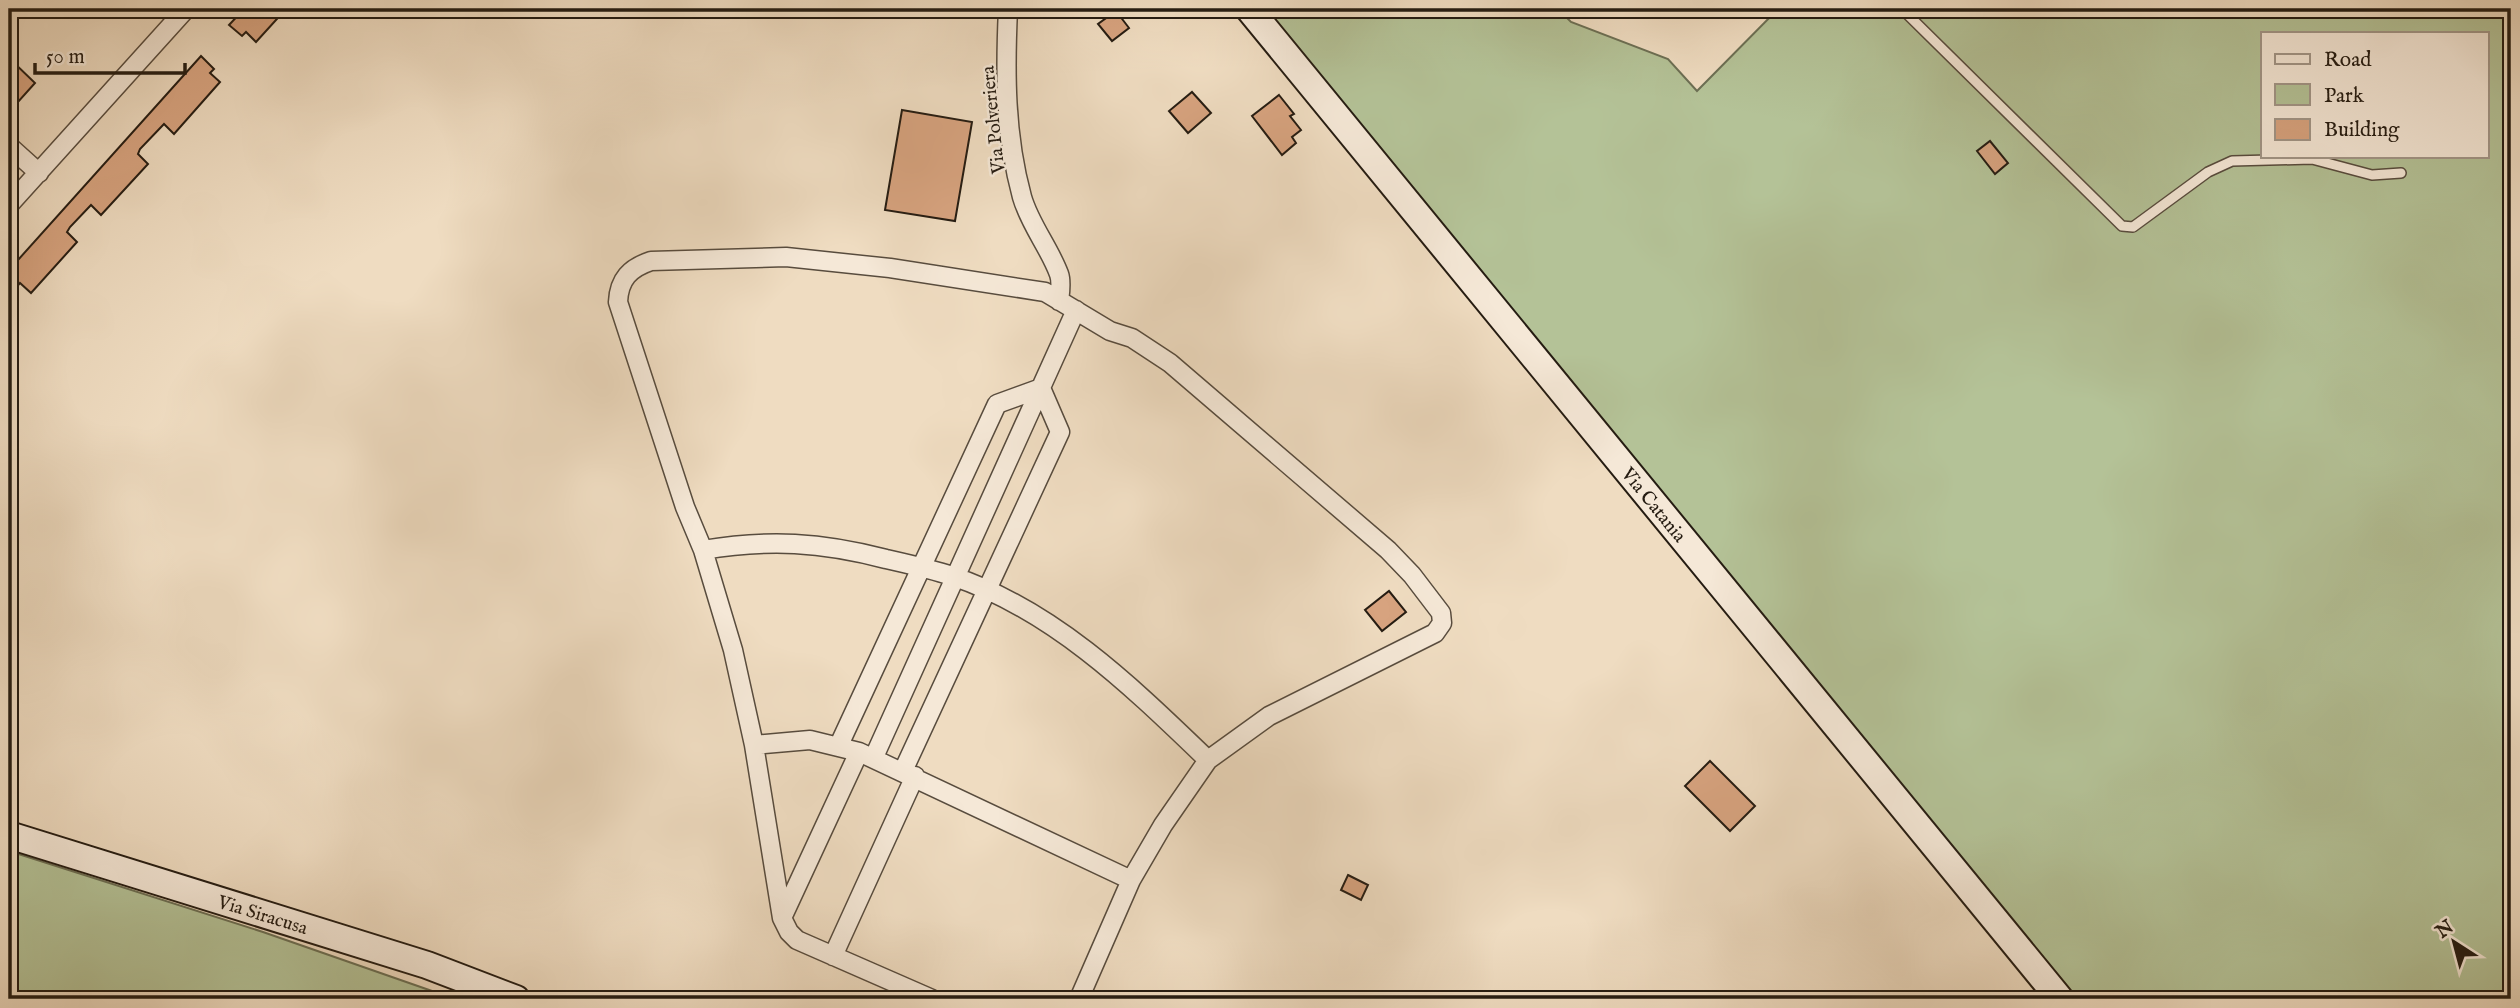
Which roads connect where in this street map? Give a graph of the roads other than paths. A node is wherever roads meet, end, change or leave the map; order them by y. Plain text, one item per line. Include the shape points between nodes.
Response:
1 (186, 9) edge
2 (1008, 9) edge
3 (1249, 9) edge
4 (1902, 9) edge
5 (9, 146) edge
6 (38, 173) junction
7 (2401, 173) dead end
8 (9, 205) edge
9 (1059, 301) junction
10 (1076, 310) junction
11 (1041, 388) junction
12 (703, 550) junction
13 (922, 567) junction
14 (954, 576) junction
15 (986, 590) junction
16 (754, 745) junction
17 (839, 745) junction
18 (867, 755) junction
19 (1208, 760) junction
20 (909, 774) junction
21 (9, 835) edge
22 (1131, 880) junction
23 (782, 918) junction
24 (833, 956) junction
25 (516, 999) edge
26 (932, 999) edge
27 (1079, 999) edge
28 (2060, 999) edge

1 - 6 street
2 - 9 street, Via Polveriera via 1006,88 1011,141 1033,228 1060,276
3 - 28 street, Via Catania
4 - 7 lane via 2122,226 2133,228 2208,172 2232,161 2312,159 2372,175
5 - 6 street
6 - 8 street
9 - 10 street
9 - 12 street via 1045,292 786,257 651,261 636,266 625,276 618,302
10 - 11 street
10 - 19 street via 1170,363 1388,550 1441,613 1442,623 1435,632 1269,716
11 - 13 street via 997,404
11 - 14 street
11 - 15 street via 1060,432
12 - 13 street via 741,543 814,543
12 - 16 street via 733,650
13 - 14 street
13 - 17 street
14 - 15 street
14 - 18 street
15 - 19 street via 1086,650
15 - 20 street
16 - 17 street via 810,740
16 - 23 street
17 - 18 street
18 - 20 street
18 - 23 street
19 - 22 street
20 - 22 street
20 - 24 street
21 - 25 street, Via Siracusa via 427,965
22 - 27 street
23 - 24 street via 797,940
24 - 26 street

